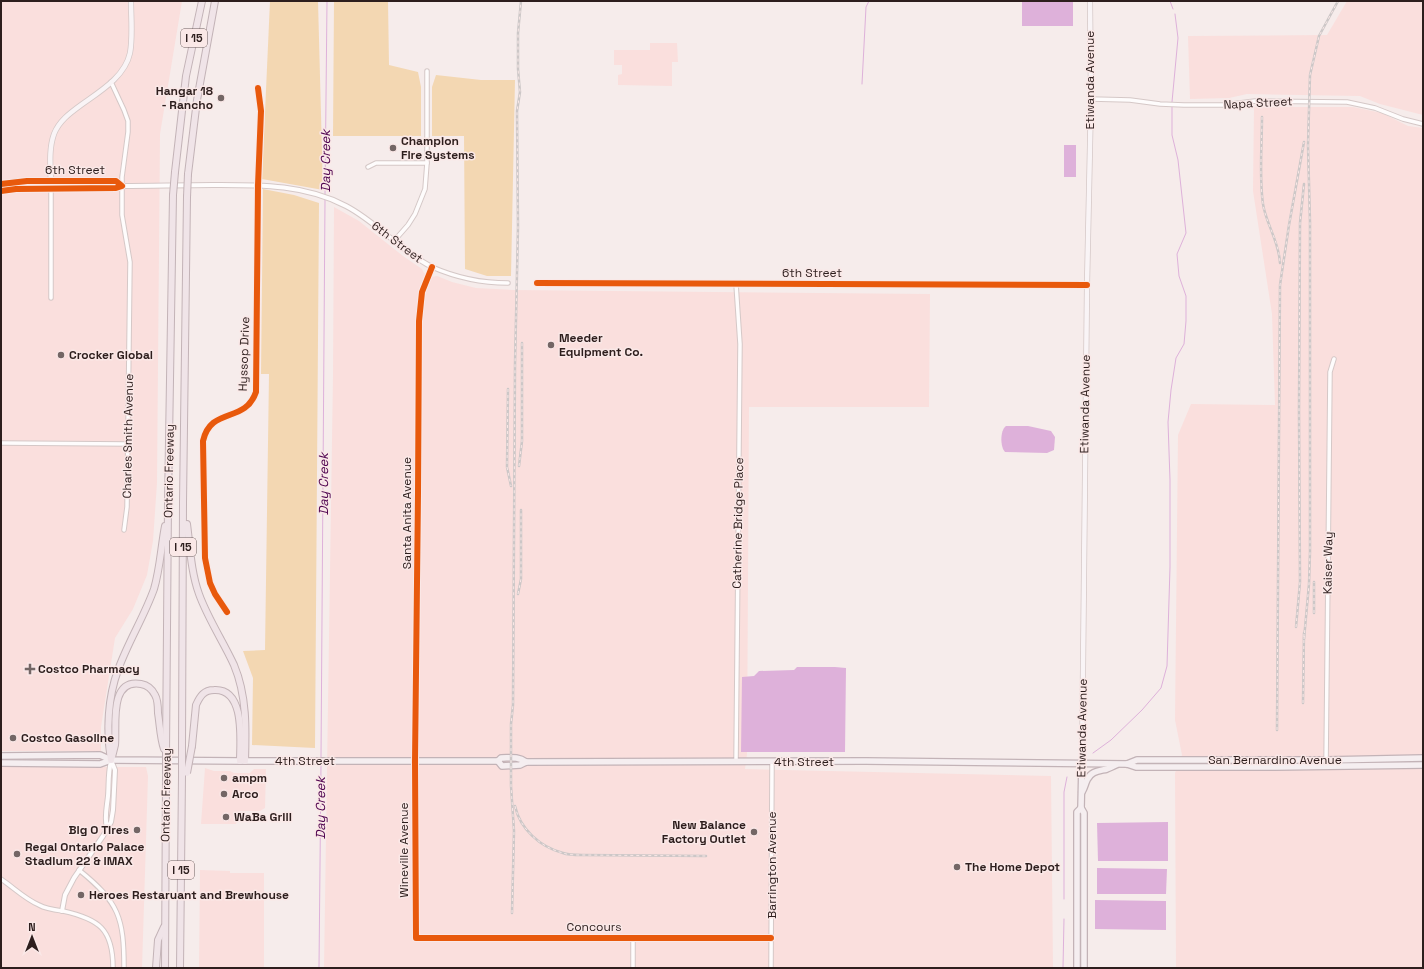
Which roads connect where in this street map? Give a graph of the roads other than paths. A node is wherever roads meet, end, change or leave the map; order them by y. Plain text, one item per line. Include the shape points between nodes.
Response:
1 (132, 1) edge
2 (202, 1) edge
3 (215, 1) edge
4 (1090, 1) edge
5 (427, 70) dead end
6 (111, 82) junction
7 (258, 88) dead end
8 (1091, 99) junction
9 (1423, 124) edge
10 (427, 163) junction
11 (368, 167) dead end
12 (51, 181) junction
13 (1, 184) edge
14 (258, 185) junction
15 (122, 186) junction
16 (51, 188) junction
17 (1, 191) edge
18 (394, 242) junction
19 (432, 267) junction
20 (508, 283) dead end
21 (537, 283) dead end
22 (736, 284) junction
23 (1087, 286) junction
24 (51, 298) dead end
25 (1334, 359) dead end
26 (1, 443) edge
27 (128, 444) junction
28 (168, 503) junction
29 (184, 503) junction
30 (124, 530) dead end
31 (227, 612) dead end
32 (165, 746) junction
33 (1, 756) edge
34 (1423, 758) edge
35 (111, 760) junction
36 (243, 761) junction
37 (415, 761) junction
38 (736, 762) junction
39 (772, 762) junction
40 (1326, 763) junction
41 (1, 764) edge
42 (1082, 764) junction
43 (1119, 764) junction
44 (1423, 765) edge
45 (185, 774) junction
46 (1081, 792) junction
47 (1081, 808) junction
48 (79, 870) junction
49 (1, 879) edge
50 (62, 911) junction
51 (165, 925) junction
52 (416, 938) joint
53 (633, 938) junction
54 (771, 938) junction
55 (180, 939) junction
56 (113, 968) edge
57 (124, 968) edge
58 (156, 968) edge
59 (165, 968) edge
60 (180, 968) edge
61 (184, 968) edge
62 (633, 968) edge
63 (771, 968) edge
64 (1077, 968) edge
65 (1084, 968) edge

1 - 6 main road via 130,54 125,66
2 - 28 highway, Ontario Freeway / I 15, bridge via 186,76 175,172
3 - 29 highway, Ontario Freeway / I 15, bridge via 201,74 188,174
4 - 8 main road, Etiwanda Avenue
5 - 10 street
6 - 12 main road via 70,113 59,125 51,148
6 - 15 street, Charles Smith Avenue via 124,110 128,126
7 - 14 street, Hyssop Drive via 261,111
8 - 9 street, Napa Street via 1184,105 1224,105 1255,101 1347,102 1375,108
8 - 23 main road, Etiwanda Avenue
10 - 11 street via 376,163
10 - 18 street via 426,183 421,202 412,220
12 - 13 main road, 6th Street
12 - 15 street, 6th Street via 116,181
12 - 16 main road
14 - 15 street, 6th Street
14 - 18 street, 6th Street via 283,186 334,200 358,213
14 - 31 street, Hyssop Drive via 256,392 247,407 211,424 203,441 205,558 210,583
15 - 16 street, 6th Street
15 - 27 street, Charles Smith Avenue via 122,215 130,262
16 - 17 main road, 6th Street
16 - 24 street
18 - 19 street, 6th Street
19 - 20 street, 6th Street via 469,280
19 - 37 street, Santa Anita Avenue via 422,292 419,313
21 - 22 street, 6th Street
22 - 23 street, 6th Street
22 - 38 street, Catherine Bridge Place via 740,344
23 - 42 main road, Etiwanda Avenue
25 - 40 street, Kaiser Way via 1330,372
26 - 27 street
27 - 30 street, Charles Smith Avenue
28 - 32 highway, Ontario Freeway / I 15
28 - 35 highway via 154,590 118,669 109,702
29 - 36 highway via 196,584 241,684 245,712
29 - 45 highway, Ontario Freeway / I 15, bridge via 182,747
32 - 35 highway via 161,738 155,695 144,685 132,684 125,688 118,698 115,745
32 - 51 highway, Ontario Freeway / I 15, bridge
33 - 35 main road, 4th Street via 100,755
34 - 40 main road, San Bernardino Avenue
35 - 36 main road, 4th Street
35 - 41 main road, 4th Street via 100,764
35 - 48 street via 114,770 111,822
36 - 37 main road, 4th Street
36 - 45 highway, bridge via 239,714 226,693 220,690 208,691 202,694 196,705 192,746
37 - 38 main road, 4th Street via 498,761 502,766 526,762
37 - 52 street, Wineville Avenue
38 - 39 main road, 4th Street
39 - 42 main road, 4th Street
39 - 54 street, Barrington Avenue
40 - 43 main road, San Bernardino Avenue via 1136,767
40 - 44 main road, San Bernardino Avenue
42 - 43 main road, San Bernardino Avenue
42 - 46 main road, Etiwanda Avenue
43 - 46 main road via 1094,773
45 - 55 highway, Ontario Freeway / I 15 via 182,802
46 - 47 main road, Etiwanda Avenue
47 - 64 main road, Etiwanda Avenue via 1078,812
47 - 65 main road, Etiwanda Avenue via 1084,813
48 - 50 street via 68,888
48 - 57 street via 104,892 118,917 124,940
49 - 50 street via 39,906
50 - 56 street via 84,916 102,928 111,944
51 - 58 highway via 158,940
51 - 59 highway, Ontario Freeway / I 15
52 - 53 street, Concours
53 - 54 street, Concours
53 - 62 street
54 - 63 street, Barrington Avenue
55 - 60 highway, Ontario Freeway / I 15
55 - 61 highway

